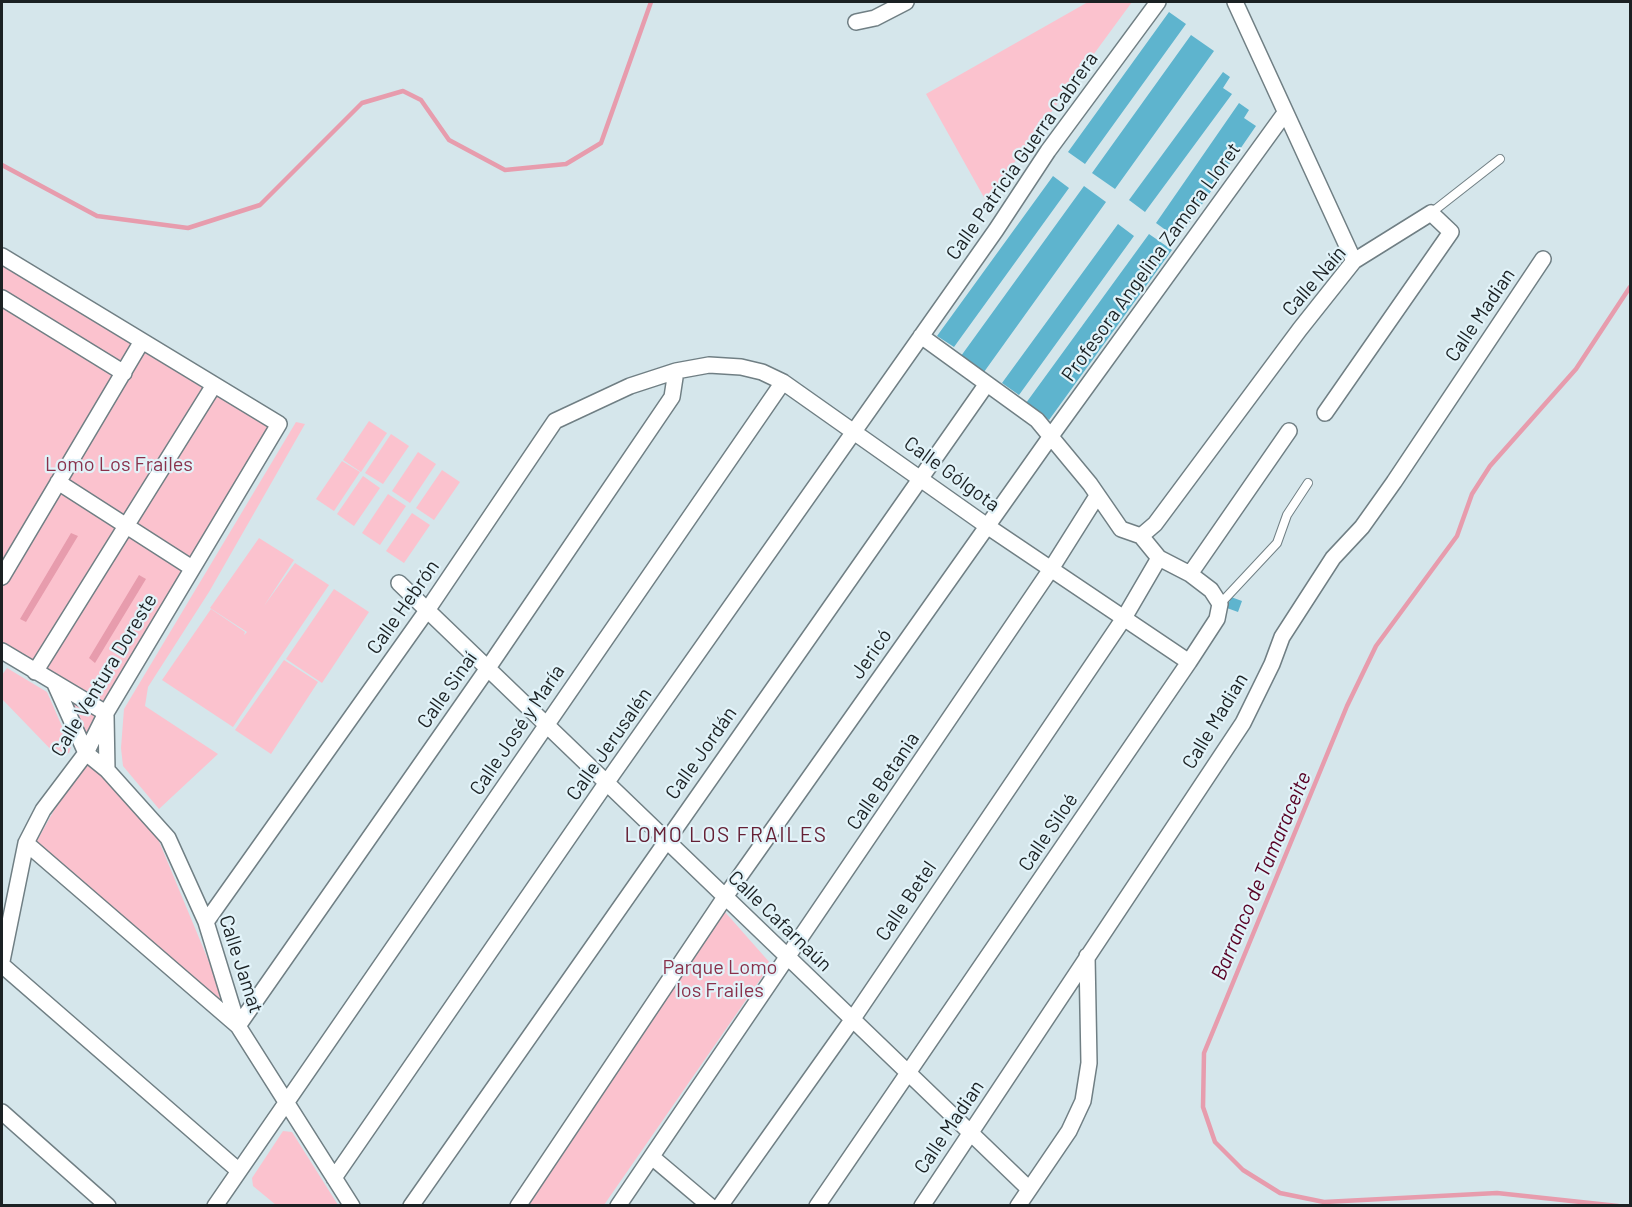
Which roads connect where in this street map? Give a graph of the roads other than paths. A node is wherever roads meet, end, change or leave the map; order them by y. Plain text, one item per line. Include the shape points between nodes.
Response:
1 (906, 2) edge
2 (1158, 2) edge
3 (1235, 2) edge
4 (856, 22) dead end
5 (1285, 113) junction
6 (1500, 159) dead end
7 (1431, 213) junction
8 (2, 257) edge
9 (1543, 259) dead end
10 (1354, 261) junction
11 (2, 298) edge
12 (921, 336) junction
13 (142, 341) junction
14 (676, 371) junction
15 (123, 373) junction
16 (783, 382) junction
17 (214, 385) junction
18 (986, 385) junction
19 (1325, 412) dead end
20 (854, 430) junction
21 (1289, 431) dead end
22 (1052, 436) junction
23 (921, 477) junction
24 (58, 482) junction
25 (1308, 483) dead end
26 (1097, 496) junction
27 (126, 526) junction
28 (987, 526) junction
29 (1141, 536) junction
30 (1159, 558) junction
31 (192, 568) junction
32 (1052, 569) junction
33 (1190, 574) junction
34 (2, 577) edge
35 (399, 583) dead end
36 (1220, 604) junction
37 (428, 609) junction
38 (1124, 618) junction
39 (2, 651) edge
40 (1189, 662) junction
41 (488, 668) junction
42 (35, 672) junction
43 (56, 684) junction
44 (106, 713) junction
45 (546, 724) junction
46 (86, 753) junction
47 (107, 770) junction
48 (608, 782) junction
49 (665, 840) junction
50 (26, 843) junction
51 (725, 897) junction
52 (206, 921) junction
53 (788, 956) junction
54 (1087, 956) junction
55 (2, 963) edge
56 (852, 1020) junction
57 (238, 1026) junction
58 (909, 1074) junction
59 (288, 1103) junction
60 (2, 1112) edge
61 (971, 1133) junction
62 (652, 1157) junction
63 (239, 1171) junction
64 (334, 1178) junction
65 (1029, 1189) junction
66 (108, 1206) edge
67 (215, 1206) edge
68 (352, 1206) edge
69 (411, 1206) edge
70 (518, 1206) edge
71 (618, 1206) edge
72 (710, 1206) edge
73 (720, 1206) edge
74 (817, 1206) edge
75 (922, 1206) edge
76 (1018, 1206) edge

1 - 4 street via 875,18
2 - 12 street, Calle Patricia Guerra Cabrera via 1048,151
3 - 5 street
5 - 10 street
5 - 22 street, Profesora Angelina Zamora Lloret
6 - 7 lane
7 - 10 street, Calle Naín
7 - 19 street via 1450,232
8 - 13 street
9 - 54 street, Calle Madian via 1388,491 1333,558 1282,637 1243,723
10 - 29 street, Calle Naín via 1155,524
11 - 15 street
12 - 18 street
12 - 20 street, Calle Jerusalén
13 - 15 street
13 - 17 street
14 - 16 street, Calle Gólgota via 709,364 741,367
14 - 37 street, Calle Hebrón via 630,386 555,421
14 - 41 street, Calle Sinaí via 672,398
15 - 24 street
16 - 20 street, Calle Gólgota
16 - 45 street, Calle José y María
17 - 27 street
17 - 31 street, Calle Ventura Doreste via 279,424
18 - 22 street via 1037,420
18 - 23 street, Calle Jordán
20 - 23 street, Calle Gólgota
20 - 48 street, Calle Jerusalén
21 - 33 street
22 - 26 street
22 - 28 street, Jericó
23 - 28 street, Calle Gólgota
23 - 49 street, Calle Jordán
24 - 27 street
24 - 34 street
25 - 36 lane, Calle Siloé via 1287,515 1277,543
26 - 29 street via 1121,529
26 - 32 street, Calle Betania
27 - 31 street
27 - 42 street
28 - 32 street, Calle Gólgota
28 - 51 street, Jericó
29 - 30 street
30 - 33 street
30 - 38 street, Calle Betel
31 - 44 street, Calle Ventura Doreste
32 - 38 street, Calle Gólgota
32 - 53 street, Calle Betania
33 - 36 street via 1211,590
35 - 37 street, Calle Cafarnaún
36 - 40 street, Calle Siloé via 1217,619
37 - 41 street, Calle Cafarnaún
37 - 52 street, Calle Hebrón
38 - 40 street, Calle Gólgota
38 - 56 street, Calle Betel
39 - 42 street
40 - 58 street, Calle Siloé
41 - 45 street, Calle Cafarnaún
41 - 57 street, Calle Sinaí
42 - 43 street
43 - 44 street
43 - 46 street
44 - 46 street, Calle Ventura Doreste
44 - 47 street
45 - 48 street, Calle Cafarnaún
45 - 59 street, Calle José y María
46 - 47 street, Calle Jamat
46 - 50 street, Calle Ventura Doreste via 43,810
47 - 52 street, Calle Jamat via 168,838
48 - 49 street, Calle Cafarnaún
48 - 64 street, Calle Jerusalén
49 - 51 street, Calle Cafarnaún
49 - 69 street, Calle Jordán
50 - 55 street, Calle Ventura Doreste
50 - 57 street
51 - 53 street, Calle Cafarnaún
51 - 70 street, Jericó
52 - 57 street, Calle Jamat
53 - 56 street, Calle Cafarnaún
53 - 62 street, Calle Betania
54 - 61 street, Calle Madian
54 - 65 street via 1089,1063 1083,1101 1069,1131
55 - 63 street
56 - 58 street, Calle Cafarnaún
56 - 73 street, Calle Betel
57 - 59 street, Calle Jamat
58 - 61 street, Calle Cafarnaún
58 - 74 street, Calle Siloé
59 - 63 street, Calle José y María
59 - 64 street, Calle Jamat
60 - 66 street
61 - 65 street, Calle Cafarnaún
61 - 75 street, Calle Madian
62 - 71 street, Calle Betania
62 - 72 street
63 - 67 street, Calle José y María
64 - 68 street, Calle Jamat
65 - 76 street

